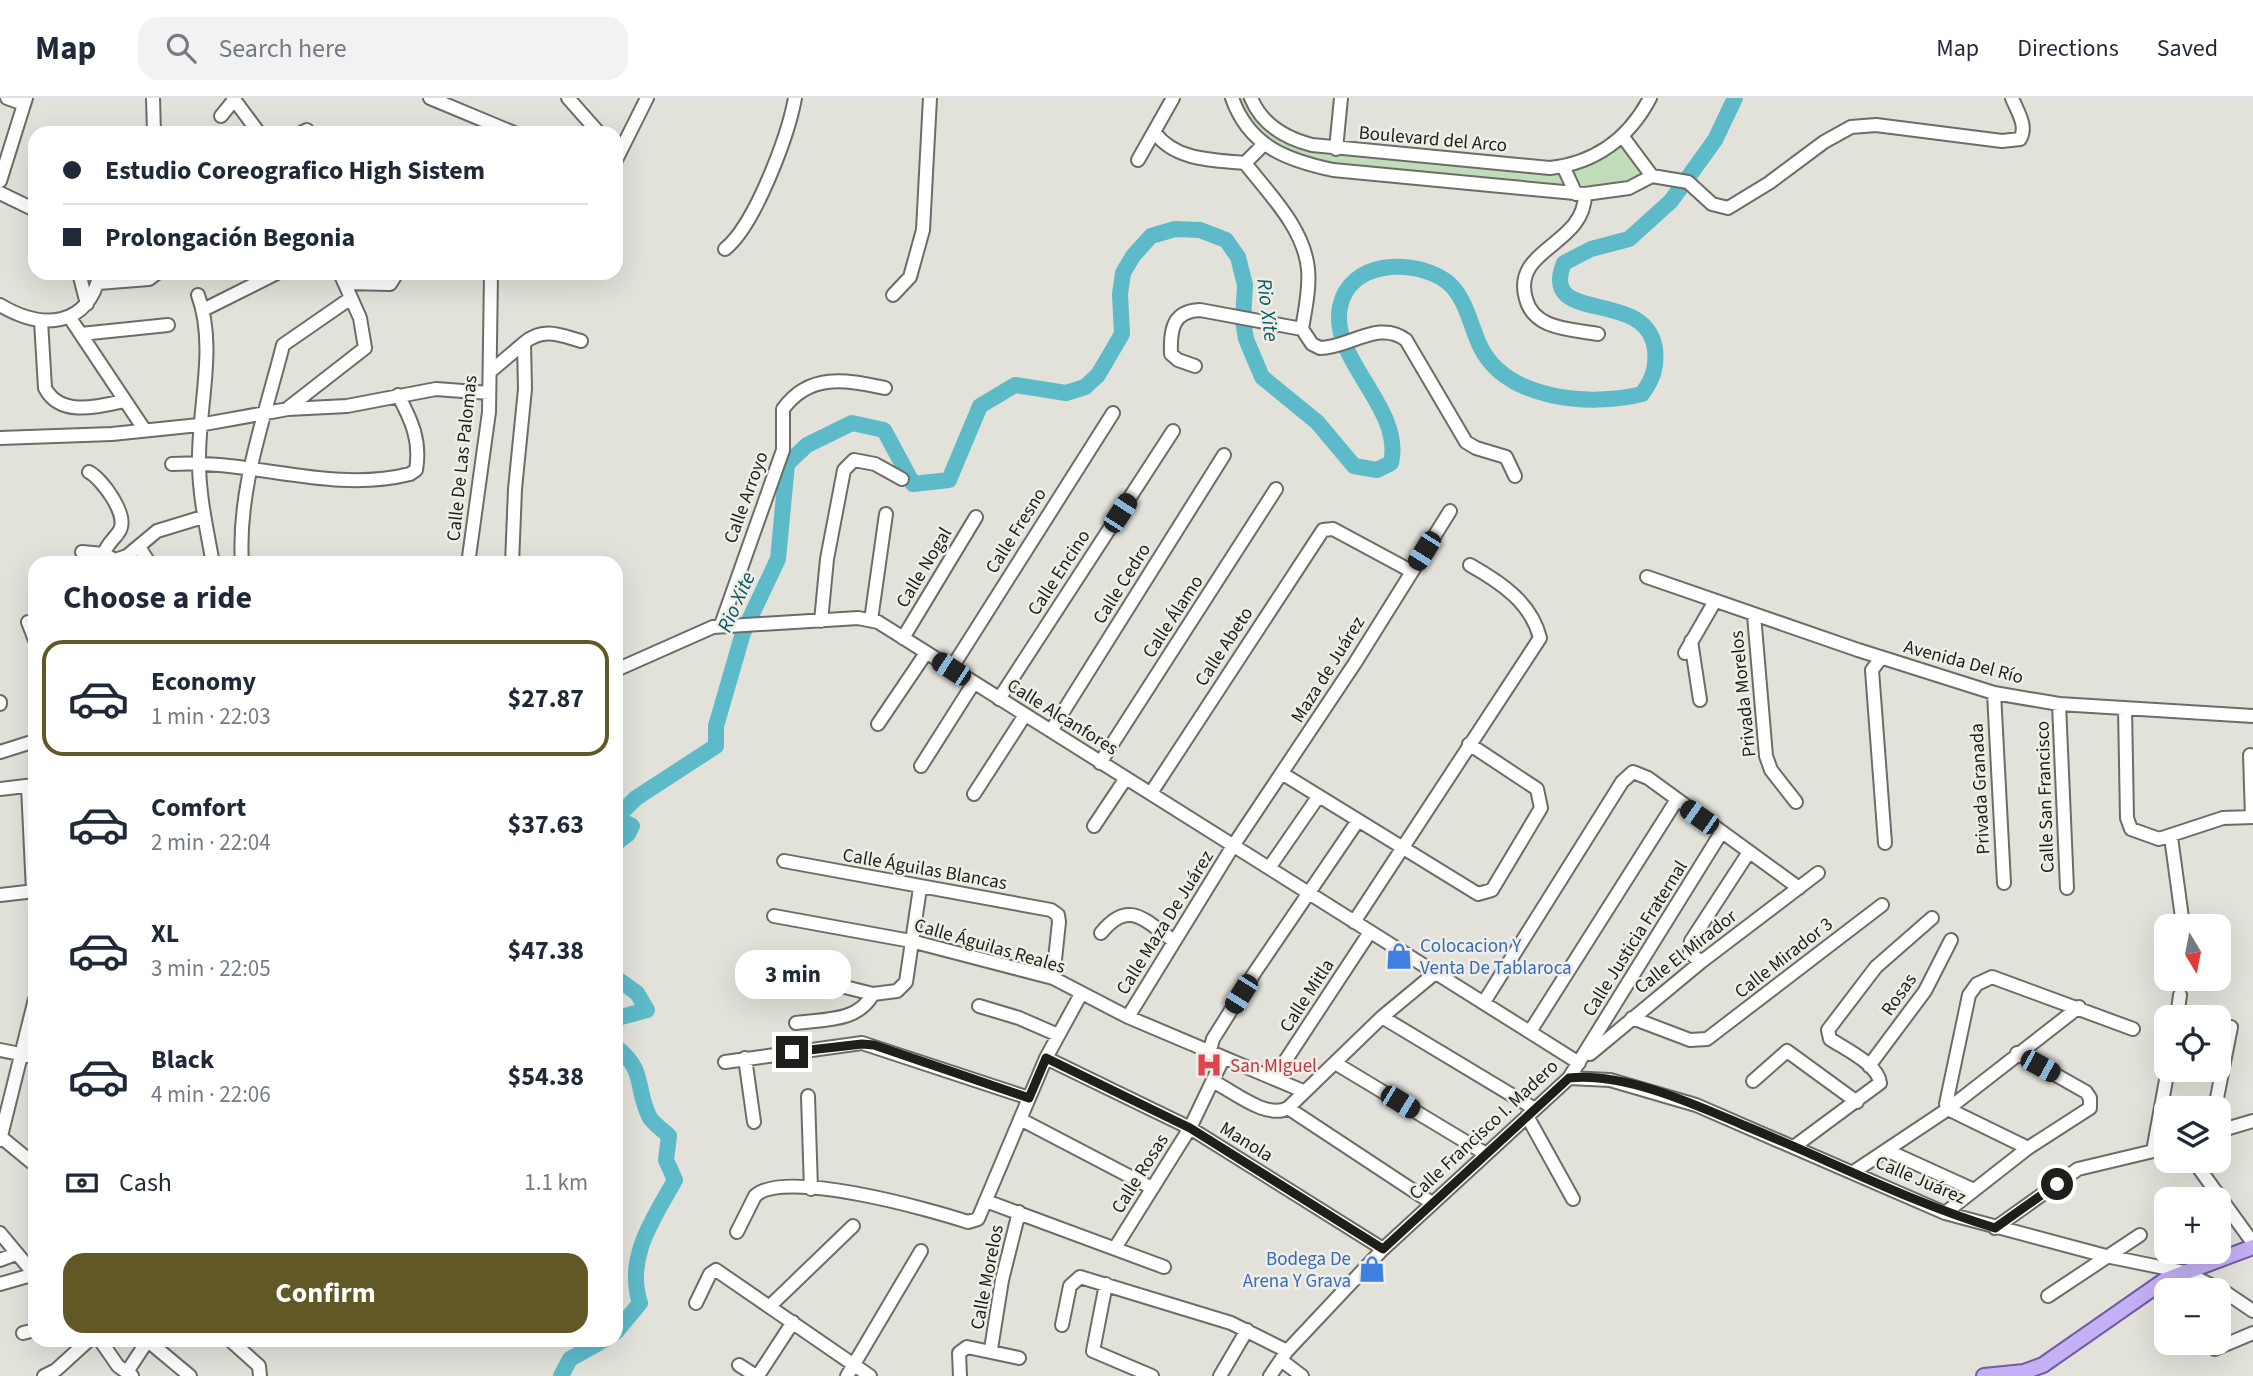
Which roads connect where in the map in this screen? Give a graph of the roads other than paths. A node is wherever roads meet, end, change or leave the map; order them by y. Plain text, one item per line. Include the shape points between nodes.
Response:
1 (7, 98) edge
2 (153, 98) edge
3 (430, 98) edge
4 (568, 98) edge
5 (647, 98) edge
6 (795, 98) edge
7 (930, 98) edge
8 (1173, 98) edge
9 (1232, 98) edge
10 (1251, 98) edge
11 (1341, 98) edge
12 (1650, 98) edge
13 (2012, 98) edge
14 (233, 99) edge
15 (25, 101) edge
16 (220, 116) dead end
17 (154, 126) edge
18 (254, 126) edge
19 (497, 126) edge
20 (593, 126) edge
21 (1156, 134) junction
22 (1623, 137) junction
23 (623, 144) edge
24 (1263, 145) junction
25 (1336, 149) junction
26 (1138, 159) dead end
27 (1245, 163) junction
28 (1563, 166) junction
29 (1652, 176) junction
30 (0, 181) edge
31 (0, 192) edge
32 (1580, 194) junction
33 (28, 206) edge
34 (725, 249) dead end
35 (81, 280) edge
36 (98, 280) edge
37 (263, 280) edge
38 (343, 280) edge
39 (358, 280) edge
40 (393, 280) edge
41 (491, 280) edge
42 (198, 295) dead end
43 (893, 295) dead end
44 (351, 298) junction
45 (87, 304) junction
46 (0, 305) edge
47 (203, 310) junction
48 (69, 317) junction
49 (41, 321) junction
50 (168, 325) dead end
51 (1302, 329) junction
52 (81, 334) junction
53 (1598, 334) dead end
54 (581, 341) dead end
55 (524, 343) junction
56 (1195, 366) dead end
57 (491, 371) junction
58 (885, 388) dead end
59 (489, 393) junction
60 (398, 395) junction
61 (124, 401) junction
62 (288, 409) junction
63 (266, 412) junction
64 (1113, 413) dead end
65 (199, 425) junction
66 (144, 429) junction
67 (1173, 431) dead end
68 (0, 438) edge
69 (1224, 455) dead end
70 (199, 462) junction
71 (172, 464) dead end
72 (250, 470) junction
73 (89, 472) dead end
74 (1515, 476) dead end
75 (902, 479) dead end
76 (1276, 489) dead end
77 (1450, 511) dead end
78 (886, 513) dead end
79 (204, 517) junction
80 (976, 517) dead end
81 (139, 547) junction
82 (82, 552) dead end
83 (99, 556) edge
84 (111, 556) edge
85 (119, 556) edge
86 (145, 556) edge
87 (211, 556) edge
88 (242, 556) edge
89 (469, 556) edge
90 (512, 556) edge
91 (1470, 565) dead end
92 (1412, 571) junction
93 (1647, 577) dead end
94 (1715, 601) junction
95 (1754, 615) junction
96 (872, 620) junction
97 (821, 621) junction
98 (727, 625) junction
99 (902, 638) junction
100 (1691, 641) junction
101 (926, 653) junction
102 (1685, 653) dead end
103 (1881, 658) junction
104 (623, 667) edge
105 (951, 669) junction
106 (973, 684) junction
107 (1994, 693) junction
108 (999, 699) junction
109 (1700, 700) dead end
110 (2059, 704) junction
111 (2126, 708) junction
112 (1025, 715) junction
113 (2253, 716) edge
114 (878, 724) dead end
115 (1051, 732) junction
116 (28, 743) edge
117 (1469, 744) junction
118 (14, 748) junction
119 (28, 751) edge
120 (0, 752) edge
121 (2250, 755) dead end
122 (1101, 763) junction
123 (921, 766) dead end
124 (1283, 774) junction
125 (1126, 778) junction
126 (28, 786) edge
127 (0, 789) edge
128 (1151, 793) junction
129 (974, 794) dead end
130 (1318, 797) junction
131 (1676, 801) junction
132 (1796, 802) dead end
133 (2253, 817) edge
134 (1357, 822) junction
135 (1094, 826) dead end
136 (1721, 833) junction
137 (2171, 837) junction
138 (1885, 843) dead end
139 (1233, 846) junction
140 (1404, 849) junction
141 (1749, 852) junction
142 (784, 861) dead end
143 (1269, 868) junction
144 (1818, 873) dead end
145 (2004, 883) dead end
146 (920, 888) junction
147 (1799, 888) junction
148 (2067, 888) dead end
149 (28, 892) edge
150 (1309, 893) junction
151 (0, 895) edge
152 (1882, 905) dead end
153 (2182, 914) edge
154 (774, 916) dead end
155 (1932, 918) dead end
156 (1354, 922) junction
157 (1370, 932) junction
158 (1101, 933) dead end
159 (1951, 940) dead end
160 (911, 941) junction
161 (1174, 941) junction
162 (1701, 962) junction
163 (784, 972) dead end
164 (1434, 974) junction
165 (1053, 978) junction
166 (873, 994) junction
167 (1081, 994) junction
168 (2180, 995) dead end
169 (1484, 1002) junction
170 (2179, 1005) edge
171 (979, 1006) dead end
172 (2079, 1007) junction
173 (1128, 1017) junction
174 (1382, 1017) junction
175 (1632, 1018) junction
176 (796, 1023) dead end
177 (28, 1025) edge
178 (2133, 1028) dead end
179 (1531, 1030) junction
180 (1058, 1035) junction
181 (0, 1050) edge
182 (1209, 1053) junction
183 (2017, 1053) junction
184 (20, 1054) junction
185 (28, 1056) edge
186 (745, 1058) junction
187 (1046, 1058) junction
188 (1223, 1059) junction
189 (725, 1062) dead end
190 (1335, 1063) junction
191 (1579, 1063) junction
192 (1870, 1066) junction
193 (1274, 1078) junction
194 (1569, 1078) junction
195 (1753, 1081) dead end
196 (1214, 1082) junction
197 (1303, 1091) junction
198 (808, 1096) dead end
199 (1029, 1098) junction
200 (1857, 1102) junction
201 (4, 1105) edge
202 (1288, 1108) junction
203 (1948, 1109) junction
204 (1531, 1113) junction
205 (1020, 1119) junction
206 (2253, 1121) edge
207 (754, 1122) dead end
208 (2231, 1127) edge
209 (1190, 1128) junction
210 (1, 1139) edge
211 (1795, 1146) junction
212 (2028, 1148) junction
213 (1886, 1150) junction
214 (2154, 1151) edge
215 (1486, 1154) junction
216 (28, 1160) edge
217 (1855, 1171) junction
218 (2202, 1173) edge
219 (1152, 1188) junction
220 (811, 1189) junction
221 (1974, 1191) junction
222 (1573, 1199) dead end
223 (986, 1200) junction
224 (1432, 1203) junction
225 (1019, 1212) junction
226 (1945, 1213) junction
227 (853, 1226) dead end
228 (1995, 1228) junction
229 (737, 1232) dead end
230 (0, 1233) edge
231 (2140, 1235) dead end
232 (2253, 1245) edge
233 (1115, 1248) junction
234 (1383, 1249) junction
235 (921, 1251) dead end
236 (16, 1254) junction
237 (2106, 1256) junction
238 (0, 1261) edge
239 (28, 1267) edge
240 (1164, 1267) dead end
241 (2184, 1272) junction
242 (28, 1277) edge
243 (0, 1284) edge
244 (1106, 1284) junction
245 (2048, 1296) dead end
246 (696, 1303) dead end
247 (770, 1306) junction
248 (2253, 1311) edge
249 (793, 1322) junction
250 (1062, 1325) dead end
251 (1247, 1330) junction
252 (2253, 1333) edge
253 (2231, 1342) edge
254 (82, 1347) edge
255 (105, 1347) edge
256 (144, 1347) edge
257 (155, 1347) edge
258 (238, 1347) edge
259 (991, 1349) junction
260 (1284, 1356) junction
261 (1020, 1358) dead end
262 (739, 1365) dead end
263 (850, 1370) edge
264 (125, 1372) edge
265 (2026, 1374) edge
266 (44, 1376) edge
267 (190, 1376) edge
268 (260, 1376) edge
269 (870, 1376) edge
270 (960, 1376) edge
271 (1152, 1376) edge
272 (1220, 1376) edge
273 (1270, 1376) edge
274 (1302, 1376) edge
275 (1984, 1376) edge

1 - 15 street
2 - 17 street
3 - 19 street
4 - 20 street
5 - 23 street
6 - 34 street via 791,121 751,213 738,237
7 - 43 street via 922,237 910,277
8 - 21 street
9 - 24 street via 1240,119
10 - 25 street, Boulevard del Arco via 1261,116 1283,135
11 - 25 street
12 - 22 street
13 - 29 street via 2023,124 2020,139 2002,141 1864,124 1838,133 1734,206 1717,206 1688,181
14 - 16 street
14 - 18 street
15 - 30 street
21 - 26 street
21 - 27 street via 1178,152
22 - 28 street, Boulevard del Arco via 1611,147
22 - 29 street
24 - 27 street
24 - 32 street via 1293,160 1333,170
25 - 28 street, Boulevard del Arco
27 - 51 street via 1301,242 1309,280
28 - 32 street
29 - 32 street via 1629,188
31 - 33 street
32 - 53 street via 1582,216 1529,267 1524,290 1526,302 1541,320
35 - 45 street
36 - 45 street
37 - 47 street
38 - 44 street
39 - 40 street via 390,284
41 - 57 street, Calle De Las Palomas
42 - 47 street
44 - 62 street via 365,337 363,351
44 - 63 street via 282,345
45 - 48 street
46 - 49 street
47 - 65 street via 207,343
48 - 49 street
48 - 52 street
49 - 61 street via 45,388 50,398 67,407
50 - 52 street
51 - 56 street via 1186,311 1177,317 1170,338 1171,354
51 - 74 street via 1316,347 1390,332 1406,340 1466,442 1506,457
52 - 61 street
54 - 55 street via 543,332
55 - 57 street
55 - 90 street via 525,389
57 - 59 street, Calle De Las Palomas
58 - 98 street, Calle Arroyo via 830,380 804,389 783,409 783,450
59 - 60 street via 436,389
59 - 89 street, Calle De Las Palomas
60 - 62 street via 347,406
60 - 72 street via 416,428 418,457 416,470 410,474 352,482
61 - 66 street
62 - 63 street
63 - 65 street
63 - 72 street
64 - 105 street, Calle Fresno
65 - 66 street
65 - 70 street
66 - 68 street
67 - 108 street, Calle Encino
69 - 115 street, Calle Cedro
70 - 71 street
70 - 72 street
70 - 79 street
72 - 88 street via 242,516
73 - 84 street via 104,482 120,516 120,530 107,545
75 - 97 street via 859,460 844,470
76 - 122 street, Calle Álamo
77 - 92 street, Maza de Juárez
78 - 96 street
79 - 81 street via 164,528
79 - 87 street
80 - 99 street, Calle Nogal
81 - 85 street
81 - 86 street
82 - 83 street
91 - 117 street via 1504,584 1532,619 1540,638
92 - 124 street, Maza de Juárez
92 - 128 street, Calle Abeto via 1333,529 1323,530
93 - 94 street, Avenida Del Río
94 - 95 street, Avenida Del Río
94 - 100 street
95 - 103 street, Avenida Del Río
95 - 132 street, Privada Morelos via 1766,756 1770,770
96 - 97 street
96 - 99 street, Calle Alcanfores
97 - 98 street
98 - 104 street
99 - 101 street, Calle Alcanfores
100 - 102 street
100 - 109 street
101 - 105 street, Calle Alcanfores
101 - 114 street
103 - 107 street, Avenida Del Río
103 - 138 street via 1872,670
105 - 106 street, Calle Alcanfores
106 - 108 street, Calle Alcanfores
106 - 123 street
107 - 110 street, Avenida Del Río
107 - 145 street, Privada Granada
108 - 112 street, Calle Alcanfores
110 - 111 street, Avenida Del Río
110 - 148 street, Calle San Francisco
111 - 113 street, Avenida Del Río
111 - 137 street via 2127,818 2131,829 2151,838
112 - 115 street, Calle Alcanfores
112 - 129 street
115 - 122 street, Calle Alcanfores
116 - 118 street
117 - 140 street
117 - 140 street via 1537,789 1541,797 1541,808 1492,890 1478,894
118 - 119 street
118 - 120 street
121 - 133 street
122 - 125 street, Calle Alcanfores
124 - 130 street
124 - 139 street, Maza de Juárez
125 - 128 street, Calle Alcanfores
125 - 135 street
126 - 127 street
128 - 139 street, Calle Alcanfores
130 - 134 street
130 - 143 street
131 - 136 street
131 - 169 street via 1633,772 1622,782
131 - 179 street
133 - 137 street via 2223,818
134 - 140 street
134 - 150 street
136 - 141 street
136 - 191 street, Calle Justicia Fraternal
137 - 153 street
139 - 143 street, Calle Alcanfores
139 - 161 street, Calle Maza De Juárez
140 - 156 street
141 - 147 street
141 - 162 street via 1689,946
142 - 146 street, Calle Águilas Blancas
143 - 150 street, Calle Alcanfores
144 - 147 street, Calle El Mirador
146 - 160 street
146 - 165 street, Calle Águilas Blancas via 1051,910 1058,915
147 - 162 street, Calle El Mirador
149 - 151 street
150 - 156 street, Calle Alcanfores
150 - 182 street via 1227,1016
152 - 175 street, Calle Mirador 3 via 1707,1039 1690,1040
154 - 160 street, Calle Águilas Reales
155 - 192 street via 1876,967 1828,1030 1830,1039
156 - 157 street, Calle Alcanfores
157 - 164 street, Calle Alcanfores
157 - 193 street, Calle Mitla
158 - 161 street via 1118,916 1128,913
159 - 192 street, Rosas via 1925,991
160 - 165 street, Calle Águilas Reales
160 - 166 street via 904,987
161 - 173 street, Calle Maza De Juárez
162 - 175 street, Calle El Mirador
163 - 166 street
164 - 169 street, Calle Alcanfores
164 - 174 street
165 - 167 street, Calle Águilas Reales
166 - 176 street via 866,1007 853,1015
167 - 173 street, Calle Águilas Reales
167 - 180 street
168 - 170 street
169 - 179 street, Calle Alcanfores
171 - 180 street
172 - 178 street
172 - 183 street
172 - 203 street via 1992,977 1977,984 1969,995 1945,1097
173 - 182 street, Calle Águilas Reales
174 - 190 street
174 - 204 street
175 - 191 street, Calle El Mirador
177 - 184 street
179 - 191 street, Calle Alcanfores
180 - 187 street
181 - 184 street
182 - 188 street, Calle Águilas Reales
183 - 203 street
183 - 212 street via 2086,1092 2091,1102 2090,1108
184 - 185 street
184 - 201 street
186 - 189 street
186 - 199 street via 862,1044
186 - 207 street
187 - 199 street
187 - 209 street, Manola
188 - 193 street, Calle Águilas Reales
188 - 196 street
190 - 197 street
190 - 215 street
191 - 194 street, Calle Francisco I. Madero
192 - 200 street via 1880,1083
193 - 197 street, Calle Águilas Reales
194 - 204 street, Calle Francisco I. Madero
194 - 211 street, Calle Juárez via 1610,1080 1655,1092
195 - 200 street via 1787,1051
196 - 202 street via 1266,1110
196 - 209 street, Calle Rosas
197 - 202 street
198 - 220 street
199 - 205 street
200 - 211 street
201 - 210 street
202 - 224 street
203 - 212 street
203 - 213 street
204 - 215 street, Calle Francisco I. Madero
204 - 222 street
205 - 219 street
205 - 223 street
206 - 208 street
209 - 219 street, Calle Rosas
209 - 234 street, Manola
210 - 216 street
211 - 217 street, Calle Juárez
212 - 221 street
213 - 217 street
213 - 221 street
214 - 228 street via 2078,1170
215 - 224 street, Calle Francisco I. Madero
217 - 226 street, Calle Juárez
218 - 232 street
219 - 233 street, Calle Rosas
220 - 223 street via 896,1200 968,1222 978,1219
220 - 229 street via 759,1192
221 - 226 street
223 - 225 street
224 - 234 street, Calle Francisco I. Madero
225 - 233 street
225 - 259 street, Calle Morelos
226 - 228 street, Calle Juárez
227 - 247 street
228 - 237 street, Calle Juárez
230 - 236 street
231 - 237 street
232 - 241 main road
233 - 240 street
234 - 260 street, Calle Francisco I. Madero
235 - 263 street
236 - 238 street
236 - 239 street
237 - 241 street, Calle Juárez
237 - 245 street
241 - 248 street, Calle Juárez
241 - 265 main road via 2141,1295 2055,1359
242 - 243 street
244 - 250 street via 1077,1278 1070,1286
244 - 251 street
244 - 271 street via 1093,1351
246 - 247 street via 713,1271
247 - 249 street
249 - 262 street via 759,1374
249 - 263 street
251 - 260 street
251 - 272 street
252 - 253 street
254 - 266 street
255 - 264 street
256 - 264 street
257 - 267 street
258 - 268 street via 258,1366
259 - 261 street, Calle Morelos
259 - 270 street, Calle Morelos via 962,1349
260 - 273 street, Calle Francisco I. Madero
260 - 274 street
263 - 269 street
265 - 275 main road

